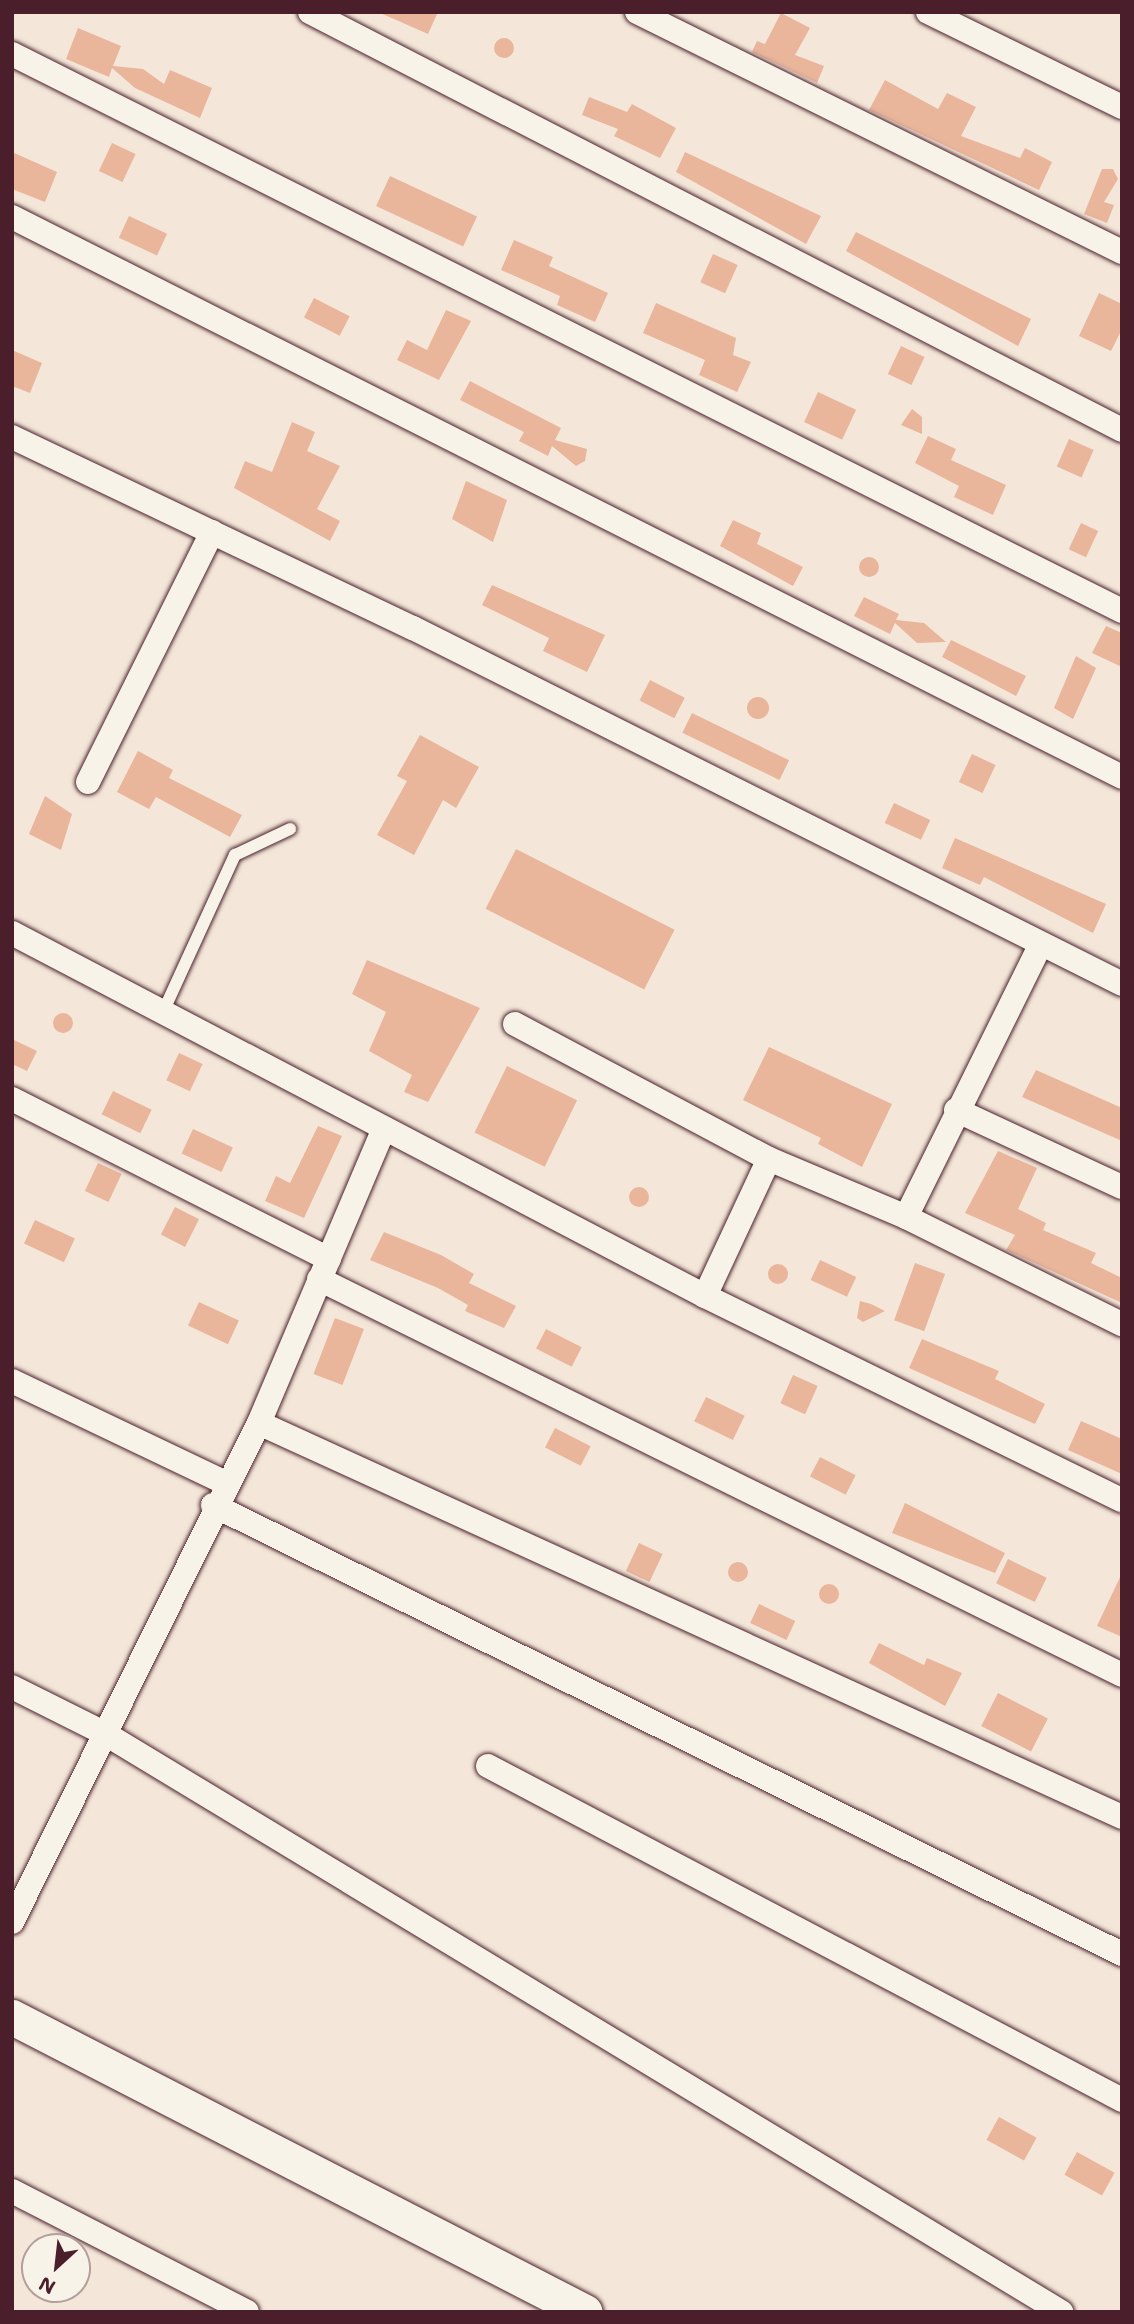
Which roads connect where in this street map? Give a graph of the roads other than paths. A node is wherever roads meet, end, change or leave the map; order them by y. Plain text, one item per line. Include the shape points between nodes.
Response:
1 (310, 12) edge
2 (637, 12) edge
3 (928, 12) edge
4 (12, 54) edge
5 (1122, 107) edge
6 (12, 217) edge
7 (1122, 252) edge
8 (1122, 430) edge
9 (12, 438) edge
10 (212, 532) junction
11 (1122, 611) edge
12 (1122, 777) edge
13 (88, 782) dead end
14 (290, 829) dead end
15 (12, 933) edge
16 (1040, 948) junction
17 (1122, 984) edge
18 (163, 1012) junction
19 (515, 1024) dead end
20 (12, 1099) edge
21 (956, 1110) junction
22 (384, 1129) junction
23 (769, 1159) junction
24 (1122, 1187) edge
25 (906, 1217) junction
26 (324, 1269) junction
27 (705, 1296) junction
28 (1122, 1324) edge
29 (12, 1381) edge
30 (259, 1423) junction
31 (224, 1482) junction
32 (1122, 1500) edge
33 (213, 1505) junction
34 (1122, 1675) edge
35 (12, 1687) edge
36 (104, 1733) junction
37 (488, 1766) dead end
38 (1122, 1817) edge
39 (12, 1922) edge
40 (1122, 1954) edge
41 (12, 2017) edge
42 (1122, 2100) edge
43 (12, 2191) edge
44 (247, 2312) edge
45 (585, 2312) edge
46 (1062, 2312) edge

1 - 8 street
2 - 7 street
3 - 5 street
4 - 11 street
6 - 12 street
9 - 10 street
10 - 13 street
10 - 16 street
14 - 18 lane via 235,855
15 - 18 street
16 - 17 street
16 - 21 street
18 - 22 street
19 - 23 street
20 - 26 street
21 - 24 street
21 - 25 street
22 - 26 street
22 - 27 street
23 - 25 street
23 - 27 street
25 - 28 street
26 - 30 street
26 - 34 street
27 - 32 street
29 - 31 street
30 - 31 street
30 - 38 street
31 - 33 street
33 - 36 street
33 - 40 street
35 - 36 street
36 - 39 street
36 - 46 street
37 - 42 street
41 - 45 street
43 - 44 street

